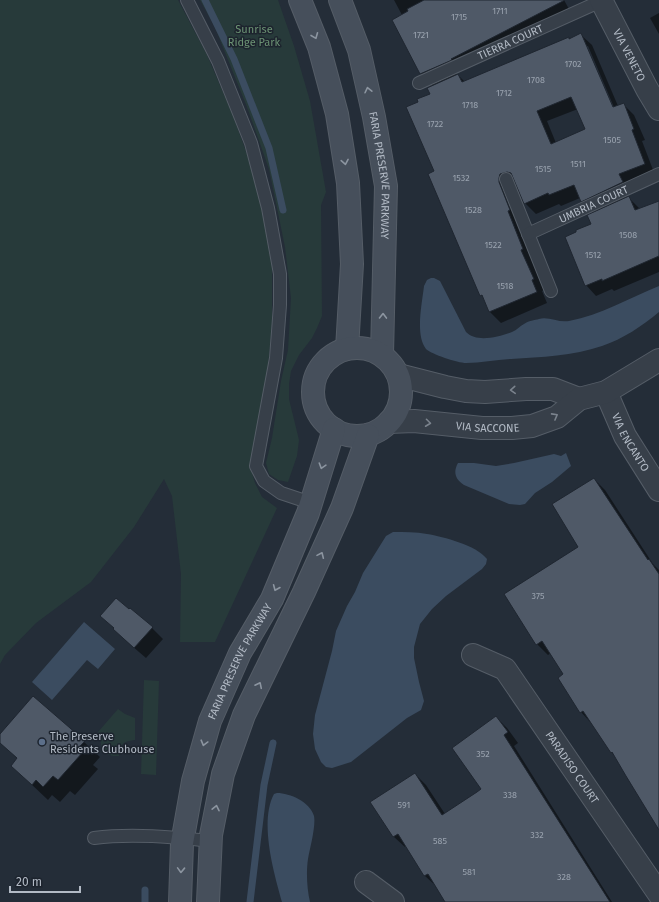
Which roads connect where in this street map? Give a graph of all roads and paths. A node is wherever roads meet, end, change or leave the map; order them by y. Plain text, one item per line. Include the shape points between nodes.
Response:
1 (187, 0) edge
2 (300, 0) edge
3 (340, 0) edge
4 (601, 0) edge
5 (419, 83) dead end
6 (659, 109) edge
7 (659, 174) edge
8 (506, 179) dead end
9 (528, 234) junction
10 (552, 291) dead end
11 (347, 349) junction
12 (382, 355) junction
13 (659, 360) edge
14 (398, 375) junction
15 (606, 392) junction
16 (579, 399) junction
17 (389, 422) junction
18 (334, 429) junction
19 (368, 434) junction
20 (659, 490) edge
21 (311, 503) junction
22 (474, 655) dead end
23 (94, 838) dead end
24 (182, 838) junction
25 (210, 841) junction
26 (366, 882) dead end
27 (659, 894) edge
28 (180, 902) edge
29 (208, 902) edge
30 (392, 902) edge

1 - 21 lane via 218,61 251,143 268,208 280,274 276,358 256,466 264,481 281,494
2 -> 11 street via 319,47 337,114 348,184 352,264
12 -> 3 street, FARIA PRESERVE PARKWAY via 386,186 359,50
4 - 5 lane, TIERRA COURT
4 - 6 street, VIA VENETO
7 - 9 lane, UMBRIA COURT
8 - 9 lane
9 - 10 lane
11 - 12 street via 371,350
11 - 18 street via 334,354 323,364 313,392 316,406 323,419
12 - 14 street
13 - 15 street, VIA SACCONE
16 -> 14 street via 553,389 466,391
14 - 17 street via 401,387 400,400
15 - 16 street, VIA SACCONE
15 - 20 street, VIA ENCANTO via 625,436
17 -> 16 street, VIA SACCONE via 414,421 482,428 532,426 557,417
17 - 19 street
18 - 19 street via 356,436
18 -> 21 street, FARIA PRESERVE PARKWAY
25 -> 19 street via 224,774 244,715 336,522
21 -> 24 street, FARIA PRESERVE PARKWAY via 272,599 240,653 210,721 193,781
22 - 27 street, PARADISO COURT via 504,669
23 - 24 lane via 112,835
24 - 25 lane
24 -> 28 street, FARIA PRESERVE PARKWAY
25 - 29 street
26 - 30 street

